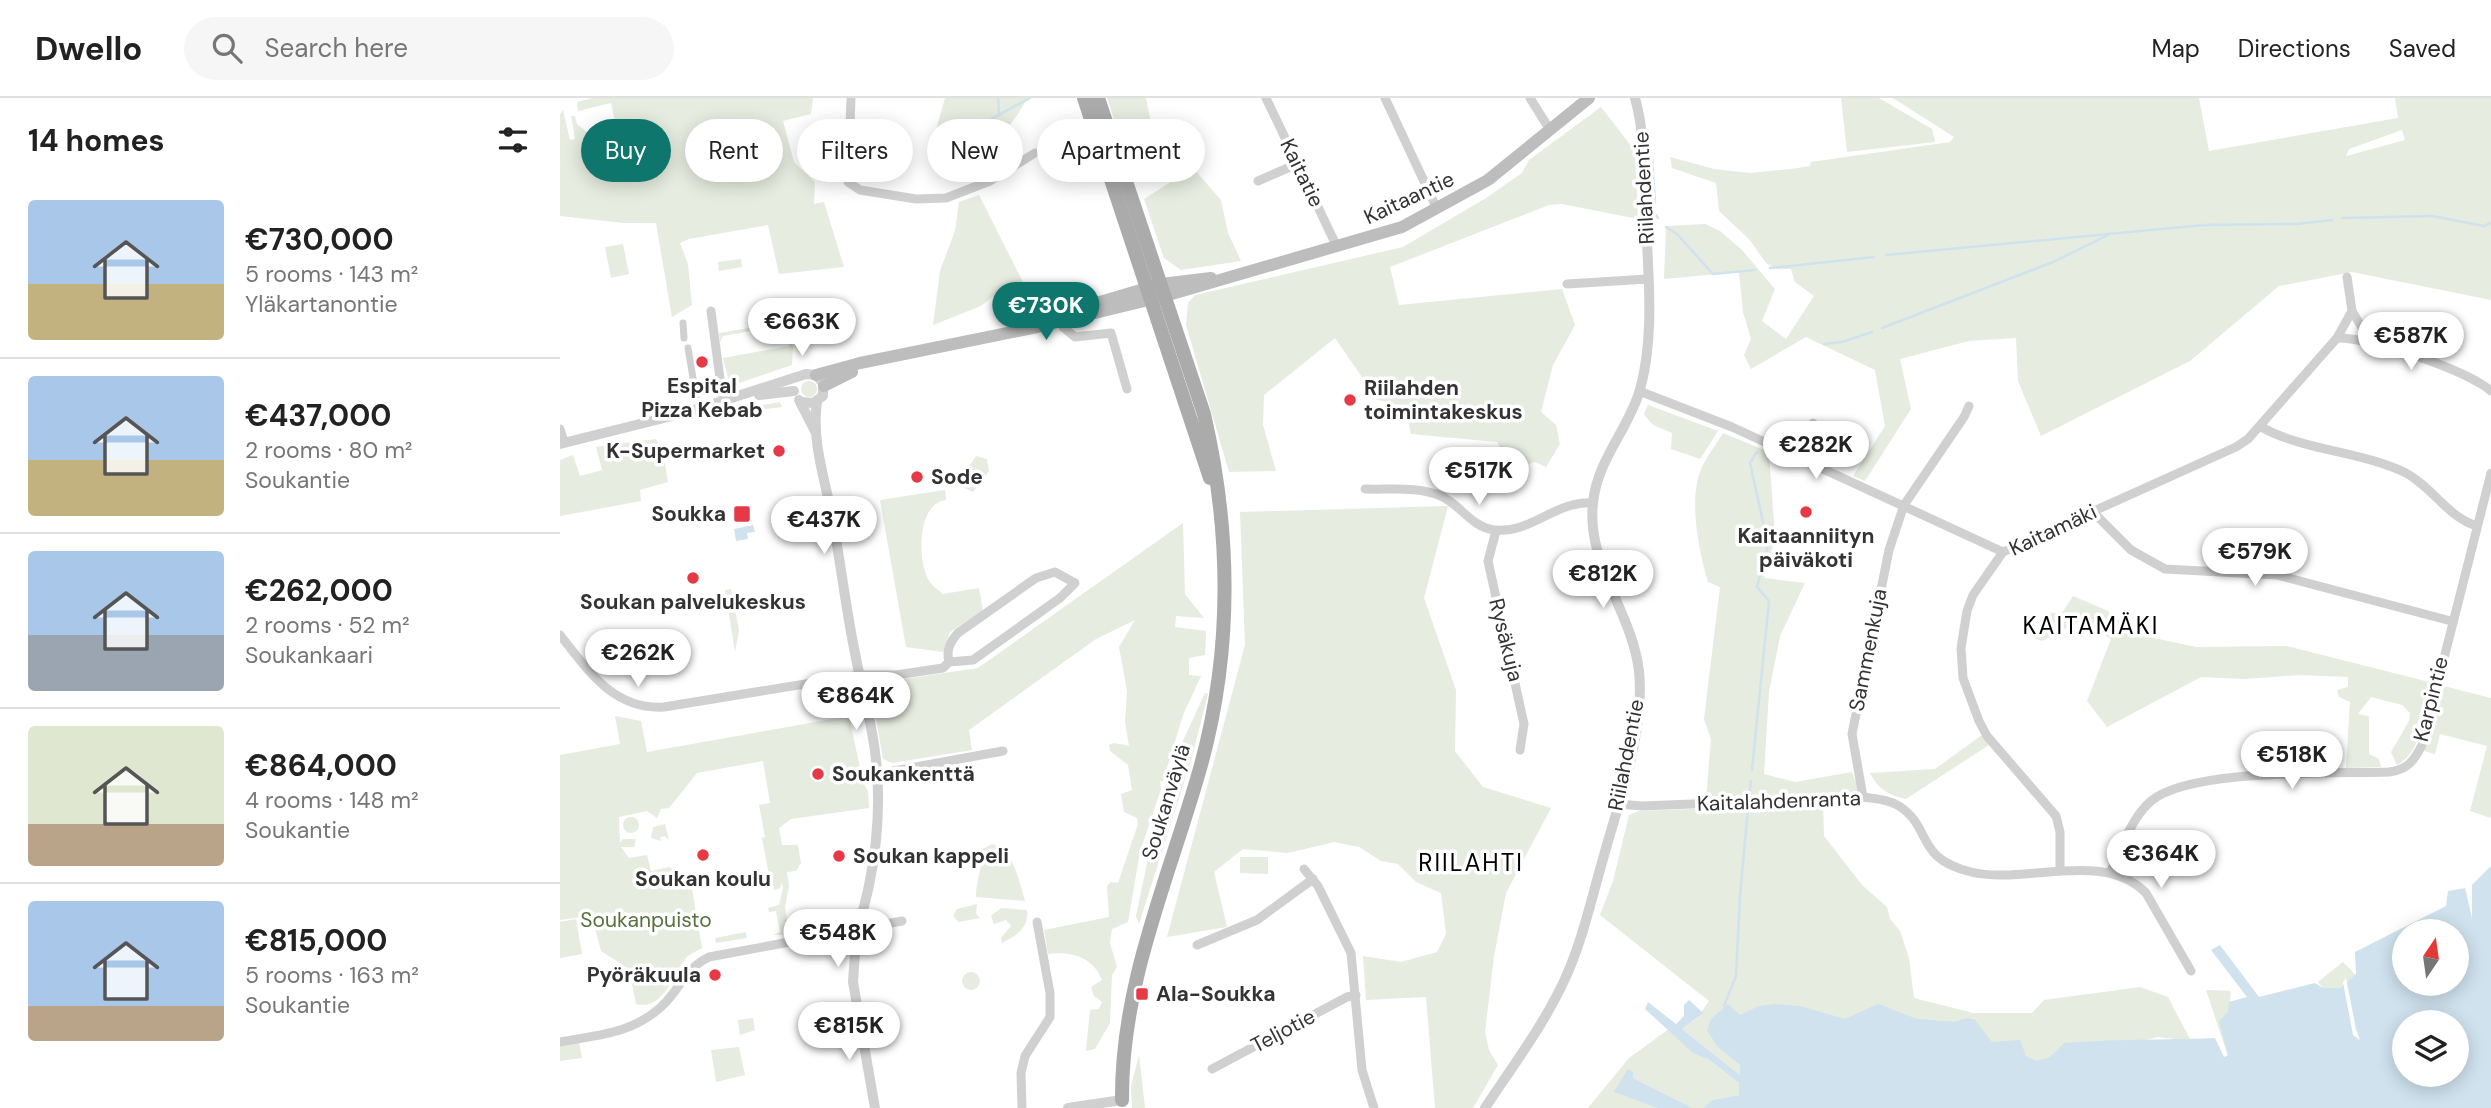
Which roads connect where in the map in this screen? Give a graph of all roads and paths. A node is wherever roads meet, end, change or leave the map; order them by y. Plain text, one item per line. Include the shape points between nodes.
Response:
1 (851, 98) edge
2 (1084, 98) edge
3 (1098, 98) edge
4 (1266, 98) edge
5 (1385, 98) edge
6 (1530, 98) edge
7 (1588, 98) edge
8 (1635, 98) edge
9 (1550, 130) junction
10 (1035, 153) dead end
11 (1297, 164) junction
12 (1258, 181) dead end
13 (1437, 209) junction
14 (1337, 247) junction
15 (2347, 277) dead end
16 (1648, 279) junction
17 (1567, 284) dead end
18 (1156, 292) junction
19 (711, 311) dead end
20 (2352, 311) junction
21 (1060, 317) junction
22 (683, 323) dead end
23 (684, 338) dead end
24 (2337, 338) junction
25 (2370, 341) junction
26 (688, 348) dead end
27 (867, 363) junction
28 (816, 375) junction
29 (797, 379) junction
30 (824, 386) junction
31 (1127, 389) dead end
32 (794, 391) junction
33 (1639, 391) junction
34 (2491, 391) edge
35 (696, 396) dead end
36 (728, 399) junction
37 (801, 402) junction
38 (817, 402) junction
39 (1969, 406) dead end
40 (1813, 423) dead end
41 (2261, 427) junction
42 (560, 429) edge
43 (815, 431) junction
44 (562, 443) edge
45 (1797, 457) junction
46 (2491, 473) edge
47 (1366, 489) dead end
48 (1592, 503) junction
49 (1904, 505) junction
50 (2092, 511) junction
51 (2477, 526) junction
52 (1496, 531) junction
53 (2003, 552) junction
54 (2451, 621) junction
55 (560, 635) edge
56 (949, 662) junction
57 (860, 675) junction
58 (1520, 750) dead end
59 (1003, 751) dead end
60 (877, 774) junction
61 (1863, 797) junction
62 (1618, 804) junction
63 (1304, 869) dead end
64 (2060, 871) junction
65 (2111, 871) junction
66 (1312, 879) junction
67 (902, 921) dead end
68 (1037, 922) dead end
69 (857, 931) junction
70 (1197, 945) dead end
71 (2191, 971) dead end
72 (1356, 995) junction
73 (560, 1042) edge
74 (1212, 1069) dead end
75 (1122, 1104) edge
76 (875, 1108) edge
77 (1022, 1108) edge
78 (1068, 1108) edge
79 (1374, 1108) edge
80 (1485, 1108) edge

1 - 10 street via 848,182 860,190 946,198 989,181
2 - 18 main road, Soukanväylä
3 - 18 main road, Soukanväylä
4 - 11 street, Kaitatie
5 - 13 street
6 - 9 street
7 - 9 main road, Kaitaantie
8 - 16 street, Riilahdentie via 1643,148
9 - 13 main road, Kaitaantie via 1488,180
11 - 12 street
11 - 14 street, Kaitatie
13 - 14 main road, Kaitaantie via 1402,227
14 - 18 main road, Kaitaantie
15 - 20 street
16 - 17 street
16 - 33 street, Riilahdentie via 1649,331
18 - 21 main road, Kaitaantie
18 - 75 main road, Soukanväylä via 1204,414 1215,459 1227,592 1221,673 1201,765 1145,939 1123,1052
19 - 36 street
20 - 24 street, Kaitamäki
20 - 25 street
21 - 27 main road, Kaitaantie
21 - 31 street via 1066,332 1074,337 1111,333
22 - 23 street
24 - 25 street
24 - 41 street, Kaitamäki
25 - 34 street via 2465,375
26 - 35 street via 686,364
27 - 28 main road
27 - 30 main road
28 - 29 street
28 - 30 street
29 - 32 street
29 - 36 street
30 - 38 street
32 - 36 street
32 - 37 street
33 - 45 street
33 - 48 street, Riilahdentie via 1601,466
36 - 44 street
37 - 38 street
37 - 43 street
38 - 43 street
39 - 49 street, Sammenkuja
40 - 45 street
41 - 50 street, Kaitamäki via 2236,447
41 - 51 street via 2309,446 2403,472 2457,517
42 - 44 street
43 - 57 street
45 - 49 street
46 - 51 street
47 - 52 street via 1440,496 1478,524
48 - 52 street via 1567,504 1513,530
48 - 62 street, Riilahdentie via 1594,542 1639,671 1639,702
49 - 53 street
49 - 61 street, Sammenkuja via 1885,566 1854,719 1854,753
50 - 53 street, Kaitamäki
50 - 54 street via 2131,550 2165,569 2277,575
51 - 54 street
52 - 58 street, Rysäkuja via 1488,561 1524,724
53 - 64 street, Kaitamäki via 1980,582 1967,611 1961,648 1964,678 1984,731 2056,816
54 - 65 street, Karpintie via 2421,745 2406,767 2389,772 2212,779 2180,785 2148,803
55 - 57 street via 599,684 616,696 654,708
56 - 56 street via 973,660 1075,583 1055,572 1036,578 958,633 950,642
56 - 57 street via 943,668 896,675
57 - 60 street
59 - 60 street
60 - 69 street via 877,830
61 - 62 street, Kaitalahdenranta
61 - 64 street, Kaitalahdenranta via 1902,808 1931,852 1952,866 1985,874
62 - 80 street, Riilahdentie via 1564,981
63 - 66 street
64 - 65 street, Kaitalahdenranta
65 - 71 street, Kaitalahdenranta via 2146,892
66 - 70 street via 1257,920
66 - 72 street via 1352,953
67 - 69 street
68 - 77 street via 1050,1017 1025,1056
69 - 73 street via 709,957 683,976 661,1007 629,1030
69 - 76 street via 855,996
72 - 74 street, Teljotie
72 - 79 street via 1362,1070
75 - 78 street

